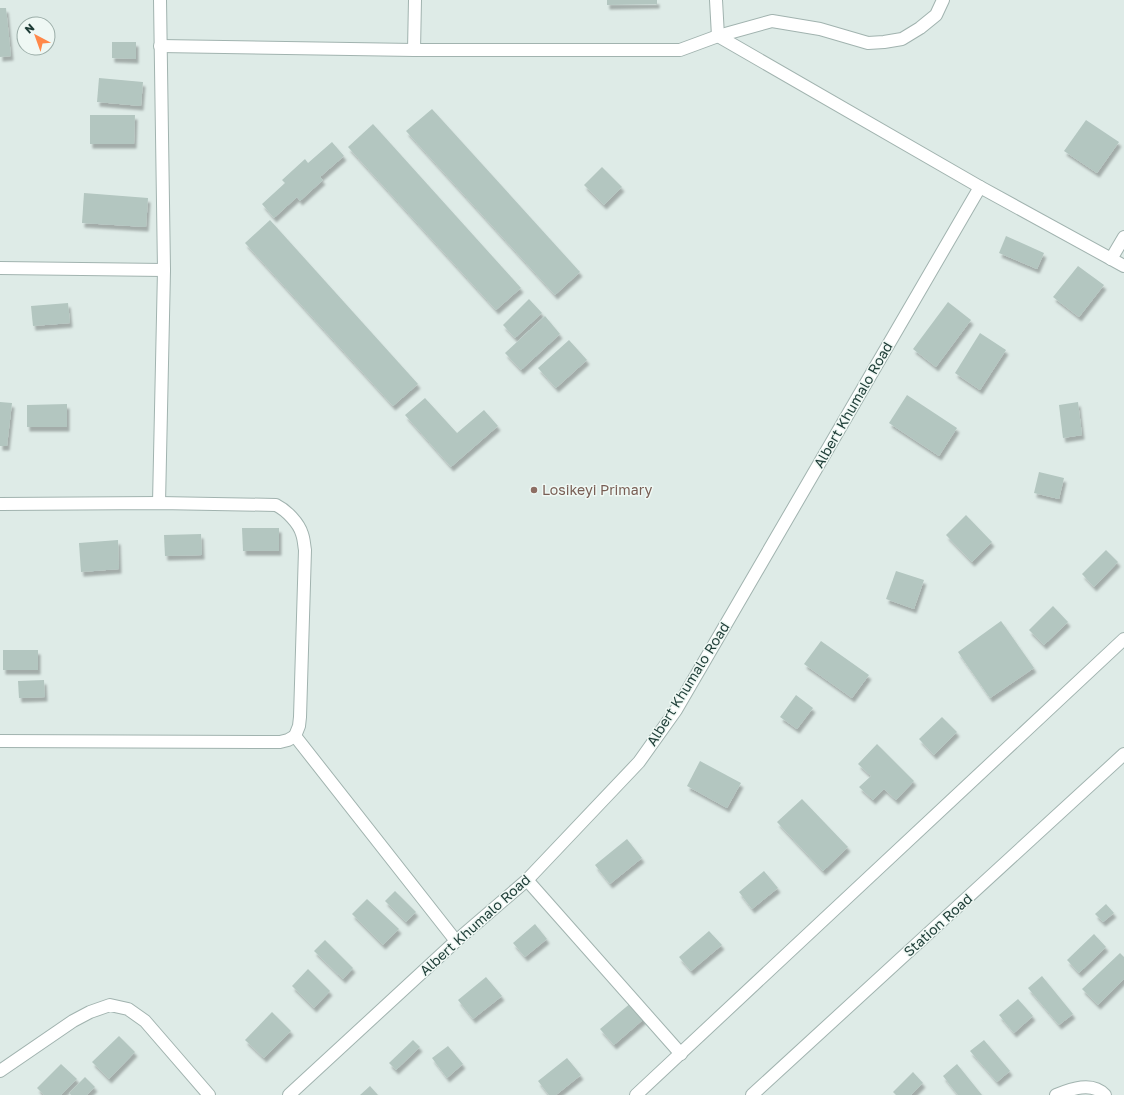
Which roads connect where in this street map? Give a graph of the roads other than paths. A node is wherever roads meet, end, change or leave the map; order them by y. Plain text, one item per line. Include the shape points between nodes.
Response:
1 (160, 0) edge
2 (414, 0) edge
3 (716, 0) edge
4 (943, 0) edge
5 (718, 36) junction
6 (160, 46) junction
7 (414, 50) junction
8 (980, 187) junction
9 (1124, 237) edge
10 (1111, 259) junction
11 (1124, 266) edge
12 (0, 268) edge
13 (164, 270) junction
14 (159, 503) junction
15 (0, 504) edge
16 (1124, 639) edge
17 (295, 736) junction
18 (0, 741) edge
19 (1121, 762) edge
20 (527, 880) junction
21 (456, 941) junction
22 (681, 1054) junction
23 (0, 1071) edge
24 (209, 1095) edge
25 (289, 1095) edge
26 (636, 1095) edge
27 (752, 1095) edge
28 (1056, 1095) edge
29 (1105, 1095) edge

1 - 6 street
2 - 7 street
3 - 5 street
4 - 5 street via 936,15 920,28 902,39 884,42 868,43 820,29 772,21
5 - 7 street via 680,50
5 - 8 street
6 - 7 street
6 - 13 street
8 - 10 street
8 - 20 street, Albert Khumalo Road via 676,710 639,762
9 - 10 street
10 - 11 street
12 - 13 street
13 - 14 street
14 - 15 street
14 - 17 street via 276,505 300,528 305,550 300,717
16 - 22 street
17 - 18 street via 280,742
17 - 21 street
19 - 27 street, Station Road
20 - 21 street, Albert Khumalo Road
20 - 22 street
21 - 25 street, Albert Khumalo Road
22 - 26 street
23 - 24 street via 72,1021 110,1005 128,1009 145,1021
28 - 29 street via 1086,1087 1101,1090

